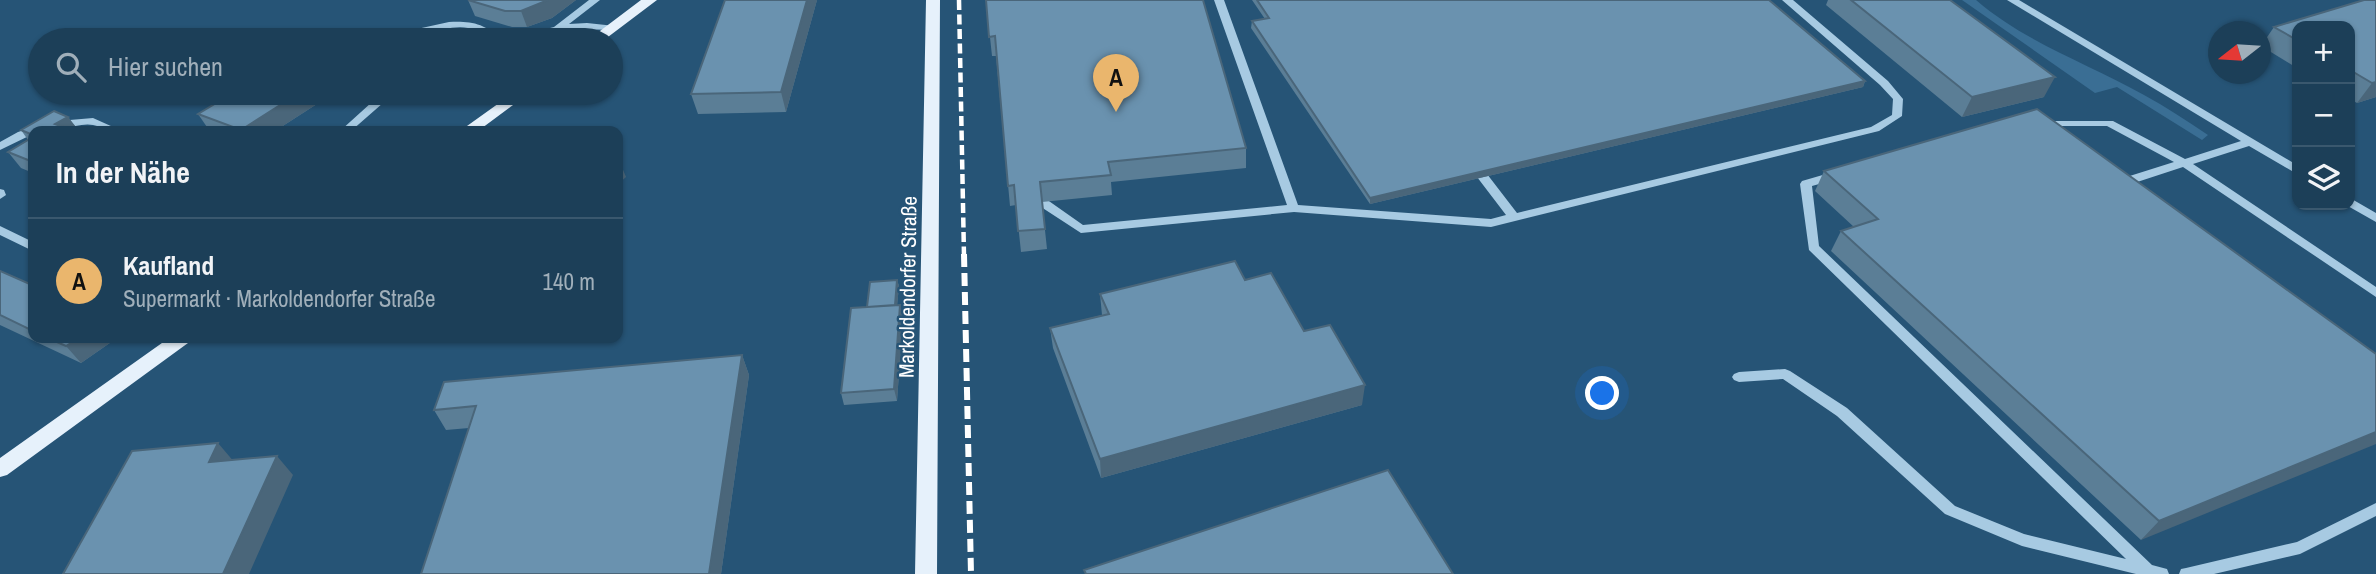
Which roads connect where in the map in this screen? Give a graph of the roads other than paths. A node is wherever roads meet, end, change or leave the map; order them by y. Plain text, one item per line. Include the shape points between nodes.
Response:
1 (595, 0) edge
2 (650, 0) edge
3 (933, 0) edge
4 (1219, 0) edge
5 (1787, 0) edge
6 (2012, 0) edge
7 (612, 27) joint
8 (428, 28) edge
9 (476, 28) edge
10 (559, 28) joint
11 (376, 105) edge
12 (505, 105) edge
13 (2031, 124) edge
14 (47, 126) edge
15 (105, 126) edge
16 (351, 126) edge
17 (475, 126) edge
18 (28, 132) edge
19 (2249, 142) junction
20 (0, 148) edge
21 (2183, 163) junction
22 (2292, 167) edge
23 (1846, 173) edge
24 (1483, 177) edge
25 (2120, 184) edge
26 (1042, 202) edge
27 (2355, 205) edge
28 (1294, 208) junction
29 (1514, 217) junction
30 (2376, 218) edge
31 (0, 230) edge
32 (28, 244) edge
33 (2376, 292) edge
34 (175, 343) edge
35 (1739, 377) dead end
36 (0, 469) edge
37 (2376, 509) edge
38 (2155, 572) edge
39 (926, 574) edge
40 (2186, 574) edge

1 - 10 street
2 - 7 main road
3 - 39 main road, Markoldendorfer Straße
4 - 28 street
5 - 29 street via 1884,83 1898,99 1897,116 1875,129
6 - 19 street
7 - 10 street
8 - 9 street
11 - 16 street
12 - 17 main road
13 - 21 street via 2109,123
14 - 15 street via 93,121
18 - 20 street
19 - 21 street
19 - 22 street
21 - 25 street
21 - 33 street
23 - 38 street via 1806,184 1813,247
24 - 29 street
26 - 28 street via 1081,229
27 - 30 street
28 - 29 street via 1491,223
31 - 32 street
34 - 36 main road
35 - 38 lane via 1785,374 1842,412 1950,510 2022,540
37 - 40 street via 2300,548

